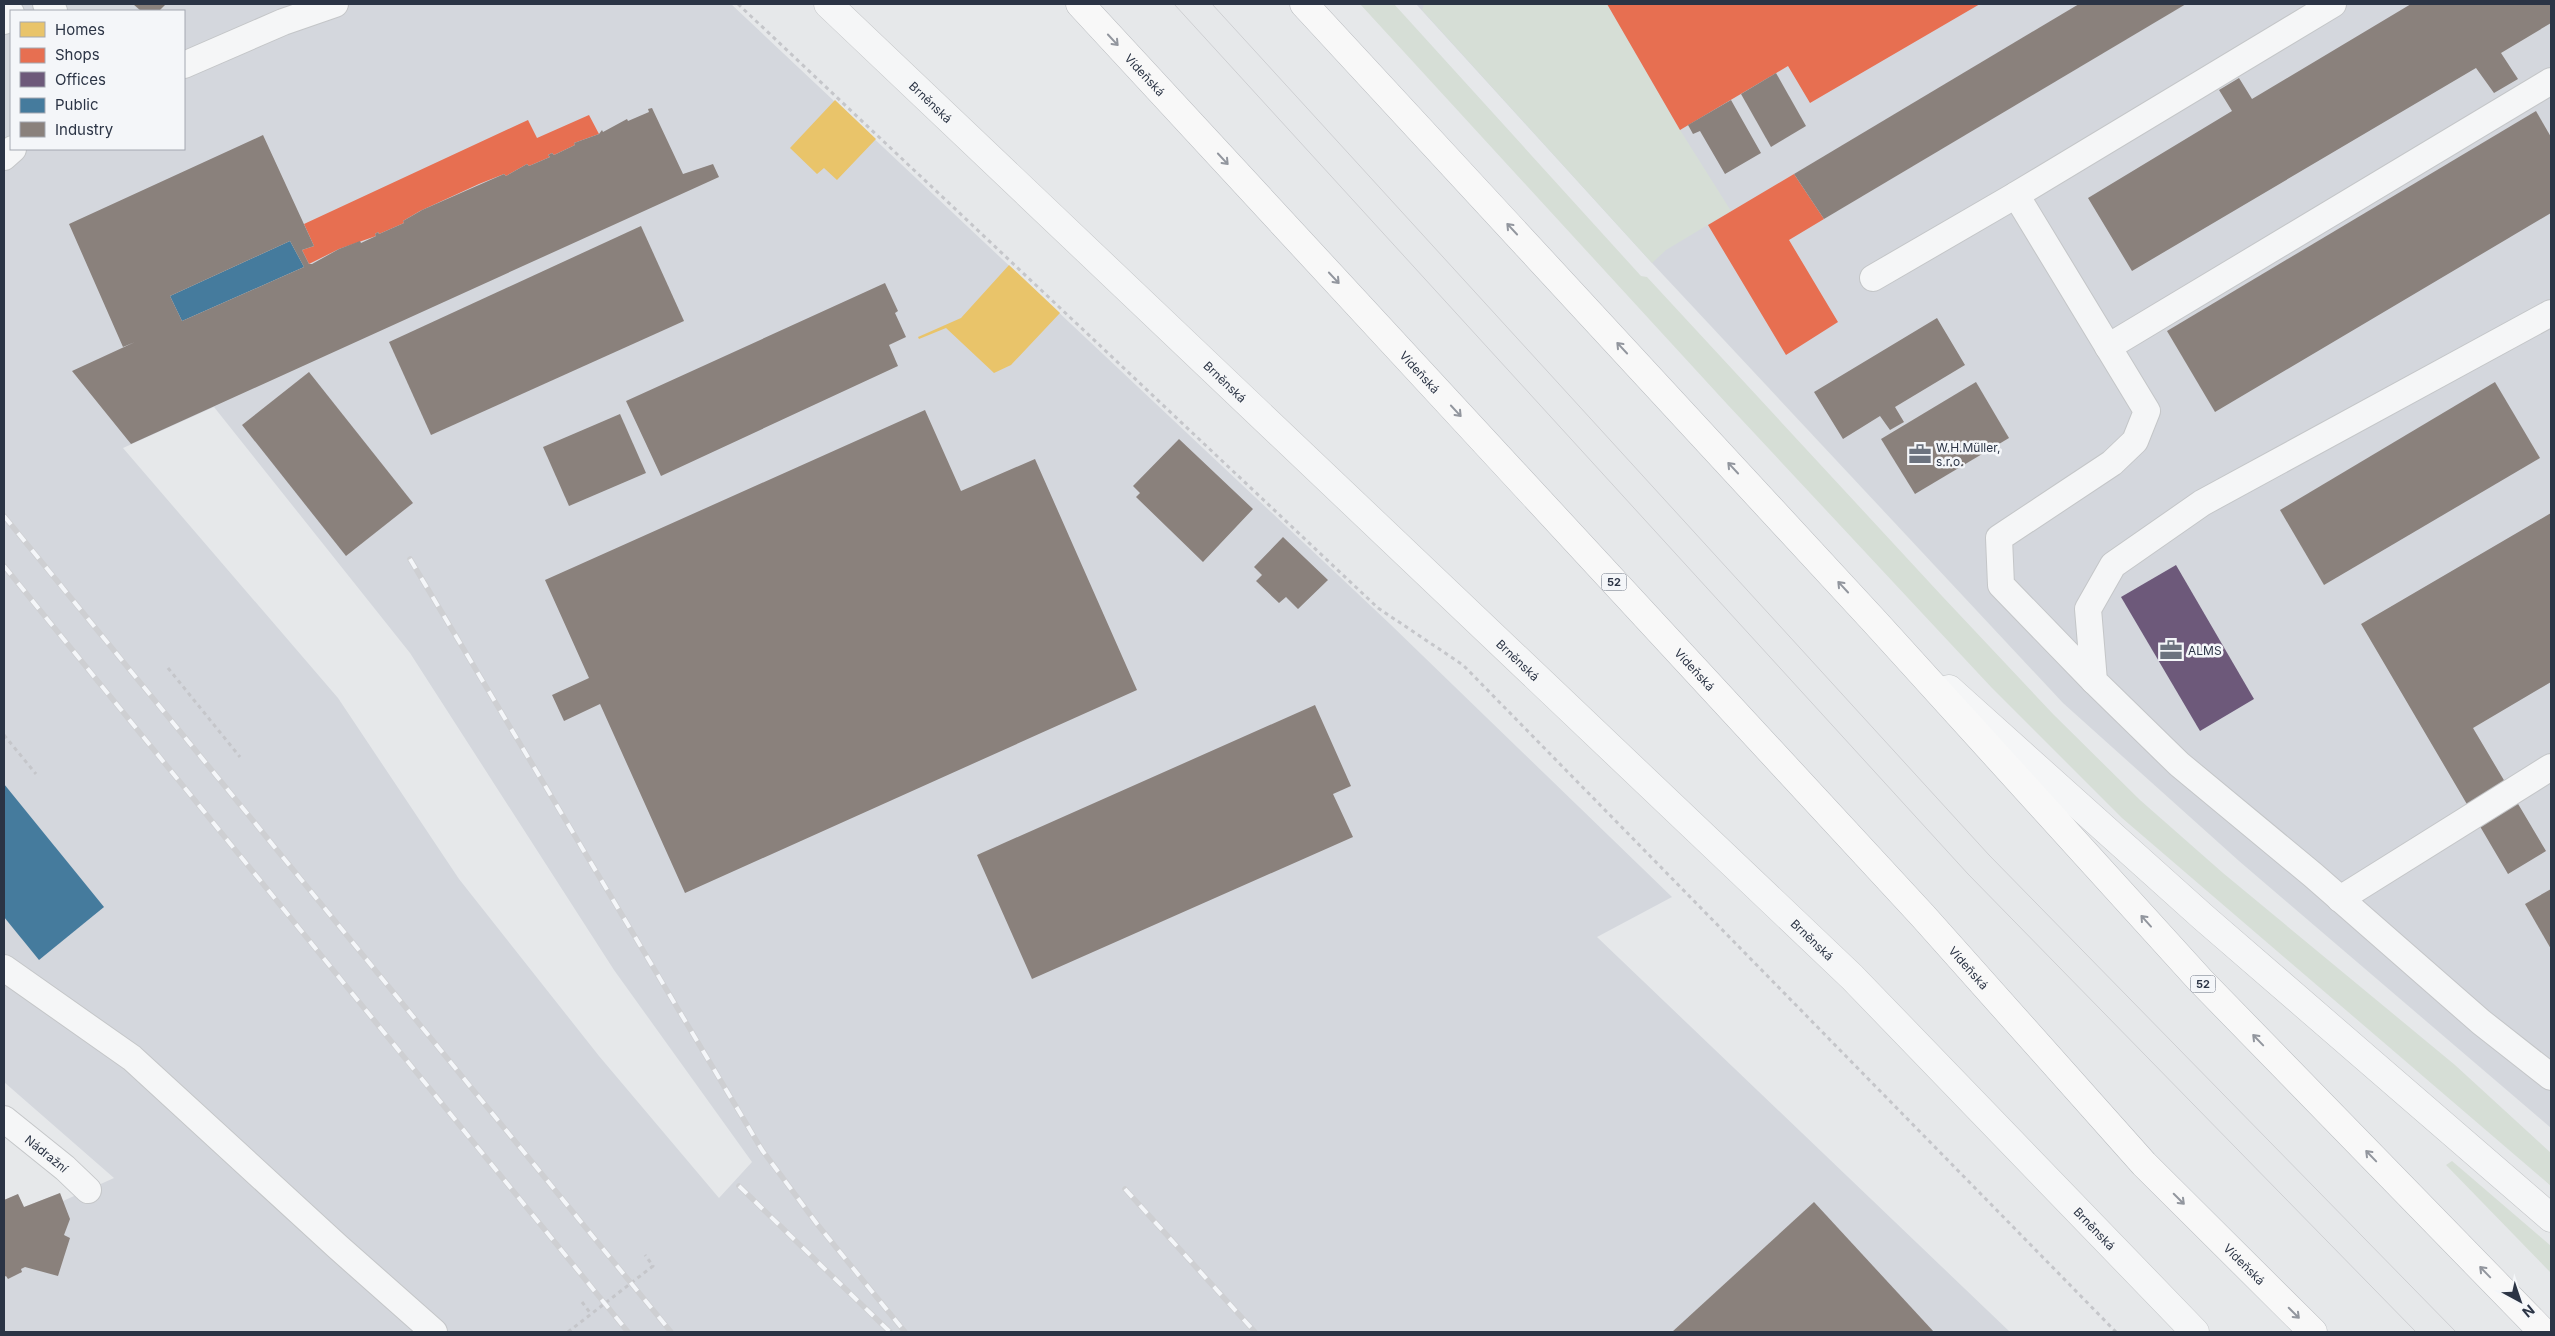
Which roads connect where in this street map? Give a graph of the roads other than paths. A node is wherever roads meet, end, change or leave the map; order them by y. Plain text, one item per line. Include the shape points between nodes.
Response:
1 (335, 4) edge
2 (828, 4) edge
3 (1080, 4) edge
4 (1304, 4) edge
5 (2333, 4) edge
6 (185, 65) edge
7 (2551, 81) edge
8 (2016, 195) junction
9 (1873, 278) dead end
10 (2551, 313) edge
11 (2108, 347) junction
12 (1876, 623) junction
13 (2094, 682) junction
14 (2551, 767) edge
15 (2340, 899) junction
16 (4, 968) edge
17 (2551, 1077) edge
18 (4, 1119) edge
19 (88, 1190) dead end
20 (2551, 1218) edge
21 (434, 1332) edge
22 (2195, 1332) edge
23 (2313, 1332) edge
24 (2543, 1332) edge

1 - 6 lane via 282,22
2 - 22 street, Brněnská via 1852,977
3 -> 23 highway, Vídeňská / 52 via 1923,916 2144,1164
12 -> 4 highway, 52
5 - 8 lane
7 - 11 lane
8 - 9 lane
8 - 11 lane
10 - 13 lane via 2202,503 2113,565 2088,609
11 - 13 lane via 2147,410 2135,441 2112,464 1999,538 2001,584
12 - 20 street via 2203,917
24 -> 12 highway, 52 via 2200,980
13 - 15 lane via 2179,764
14 - 15 lane
15 - 17 lane via 2481,1022
16 - 21 lane via 132,1058
18 - 19 lane, Nádražní

